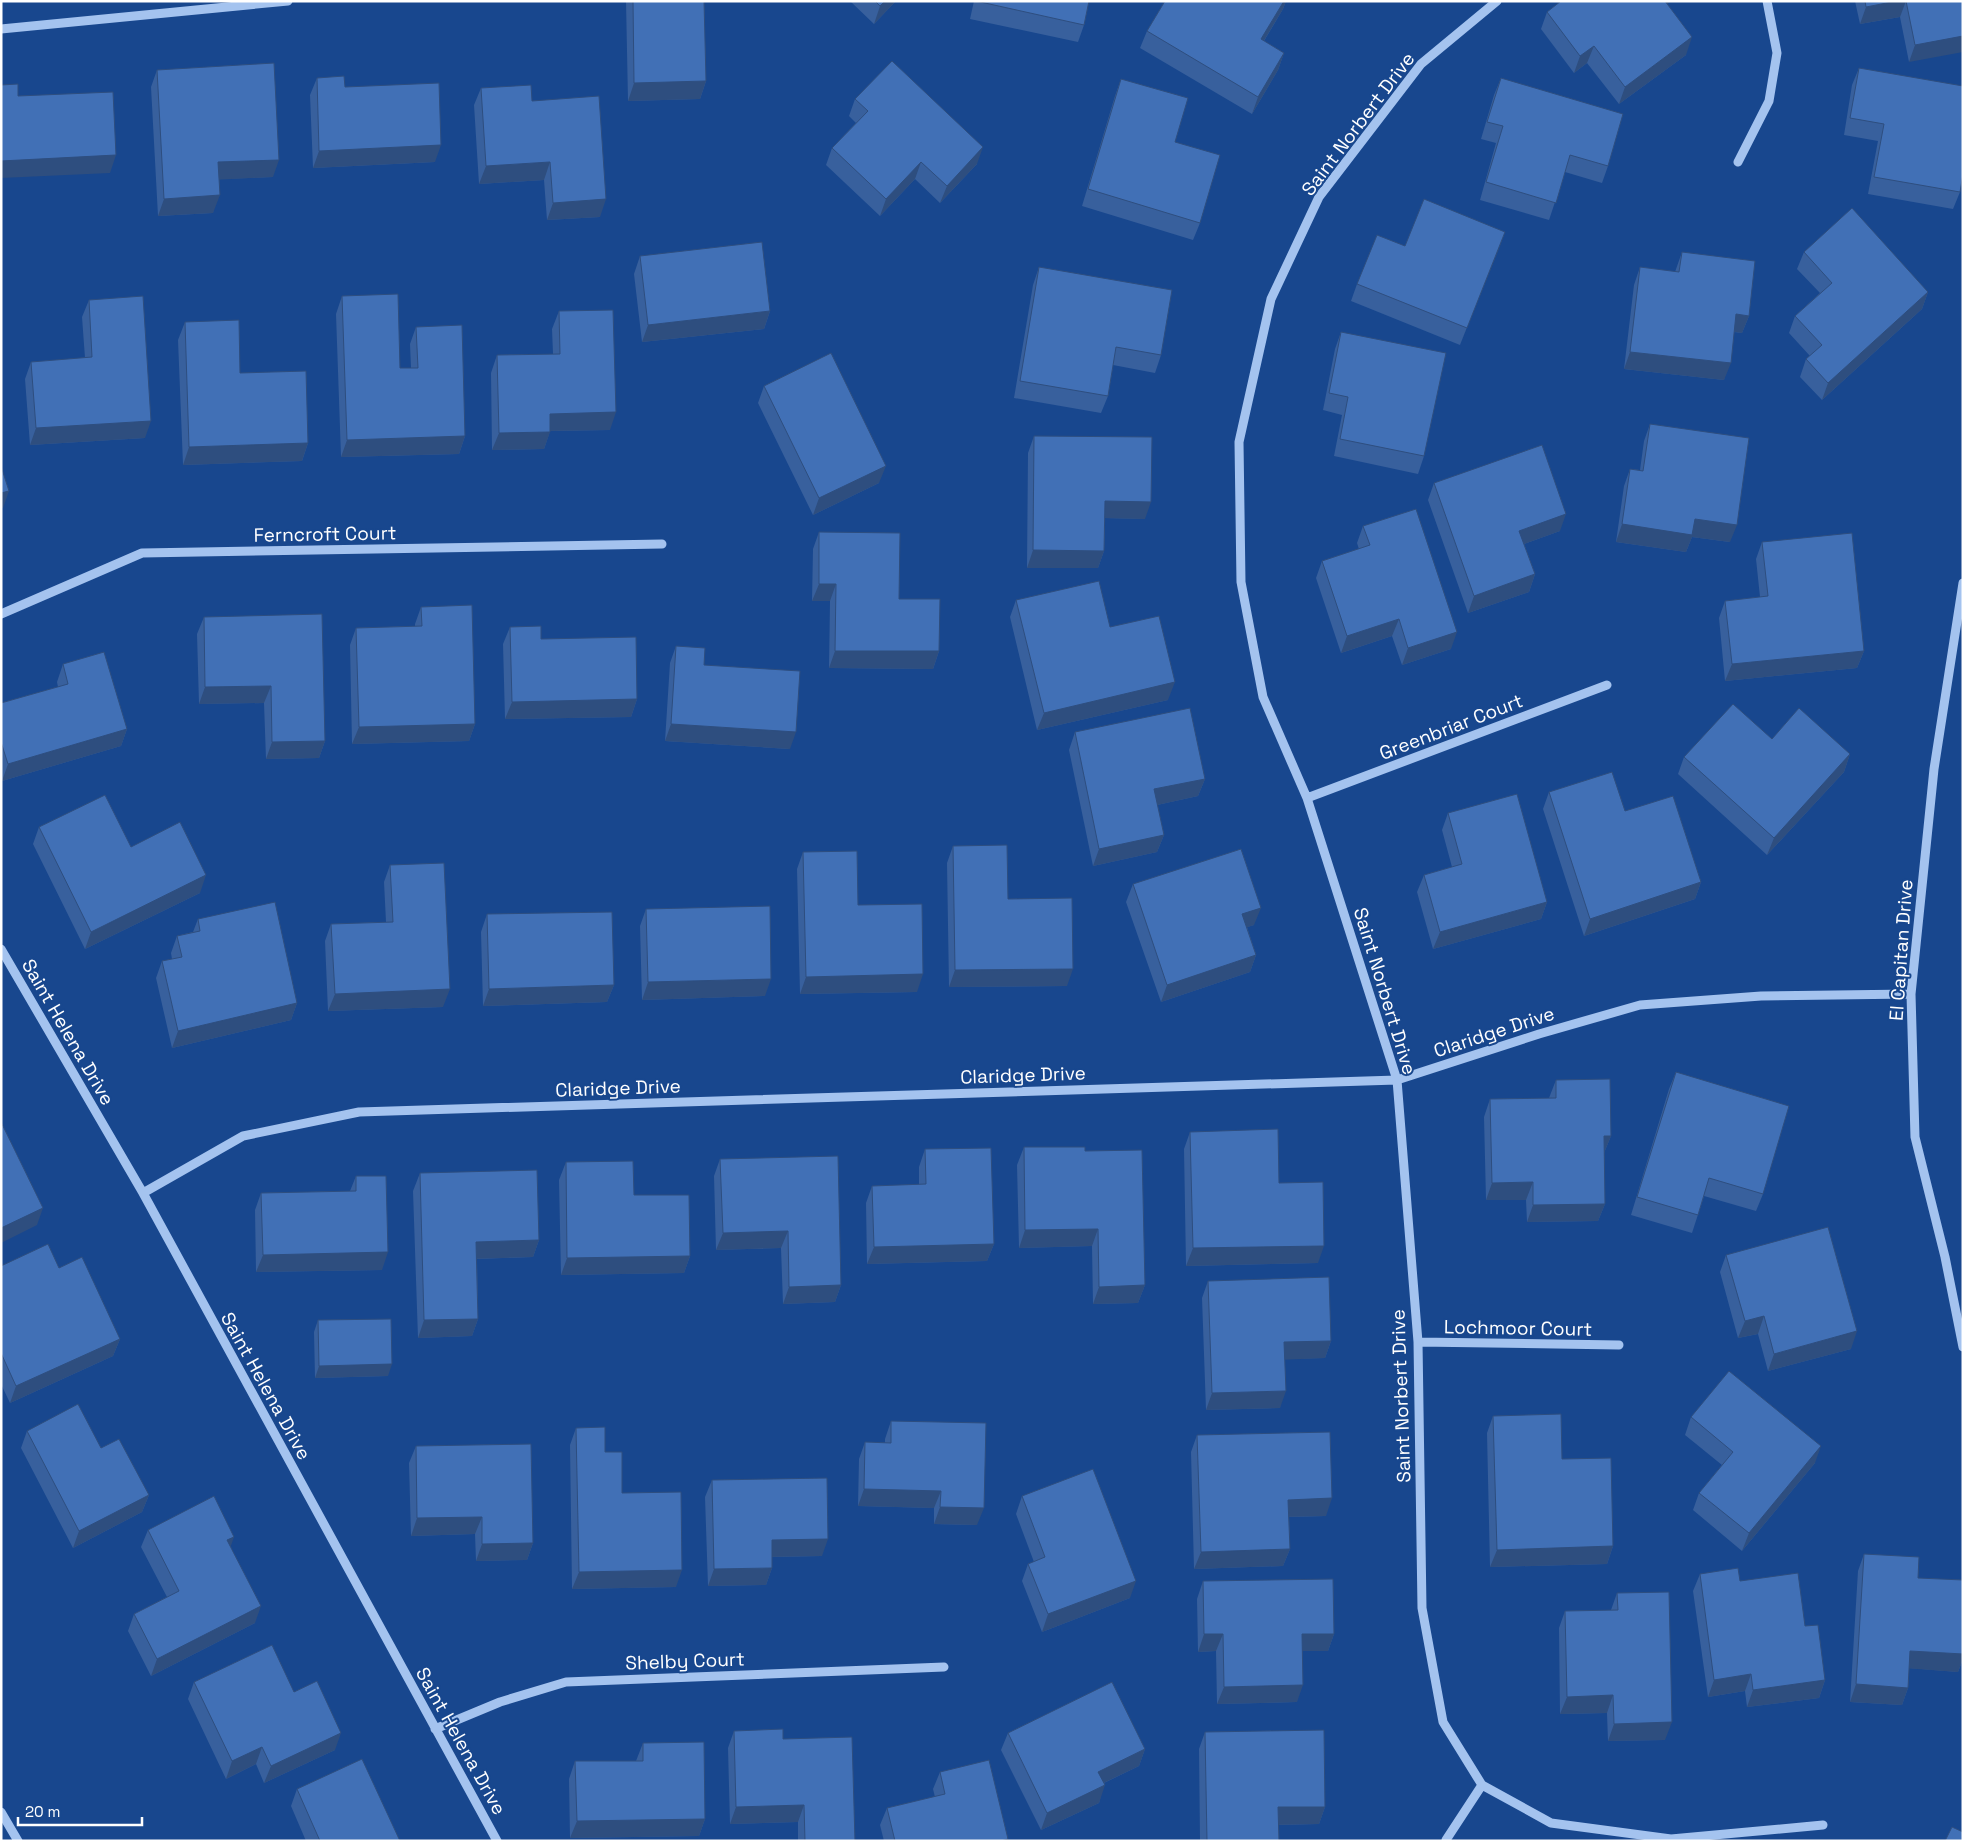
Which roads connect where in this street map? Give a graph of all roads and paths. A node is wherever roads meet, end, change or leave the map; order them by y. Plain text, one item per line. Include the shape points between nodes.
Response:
1 (288, 1) edge
2 (1497, 1) edge
3 (1767, 1) edge
4 (1, 29) edge
5 (1738, 162) dead end
6 (662, 544) dead end
7 (1963, 583) edge
8 (1, 614) edge
9 (1607, 685) dead end
10 (1307, 798) junction
11 (1, 949) edge
12 (1911, 994) junction
13 (1397, 1080) junction
14 (143, 1194) junction
15 (1418, 1342) junction
16 (1619, 1345) dead end
17 (1963, 1348) edge
18 (944, 1667) dead end
19 (435, 1729) junction
20 (1482, 1785) junction
21 (1, 1812) edge
22 (1823, 1825) dead end
23 (1446, 1840) edge
24 (18, 1841) edge
25 (497, 1841) edge

1 - 4 street
2 - 10 street, Saint Norbert Drive via 1421,64 1319,197 1271,299 1239,442 1241,582 1263,697
3 - 5 street via 1777,52 1769,101
6 - 8 street, Ferncroft Court via 142,553
7 - 12 street, El Capitan Drive via 1934,769
9 - 10 street, Greenbriar Court
10 - 13 street, Saint Norbert Drive
11 - 14 street, Saint Helena Drive
12 - 13 street, Claridge Drive via 1761,996 1640,1004
12 - 17 street, El Capitan Drive via 1915,1137 1945,1257
13 - 14 street, Claridge Drive via 359,1112 243,1136
13 - 15 street, Saint Norbert Drive
14 - 19 street, Saint Helena Drive
15 - 16 street, Lochmoor Court
15 - 20 street, Saint Norbert Drive via 1422,1608 1443,1722
18 - 19 street, Shelby Court via 566,1682 500,1702
19 - 25 street, Saint Helena Drive
20 - 22 street, Saint Norbert Drive via 1551,1823 1672,1839
20 - 23 street
21 - 24 street

